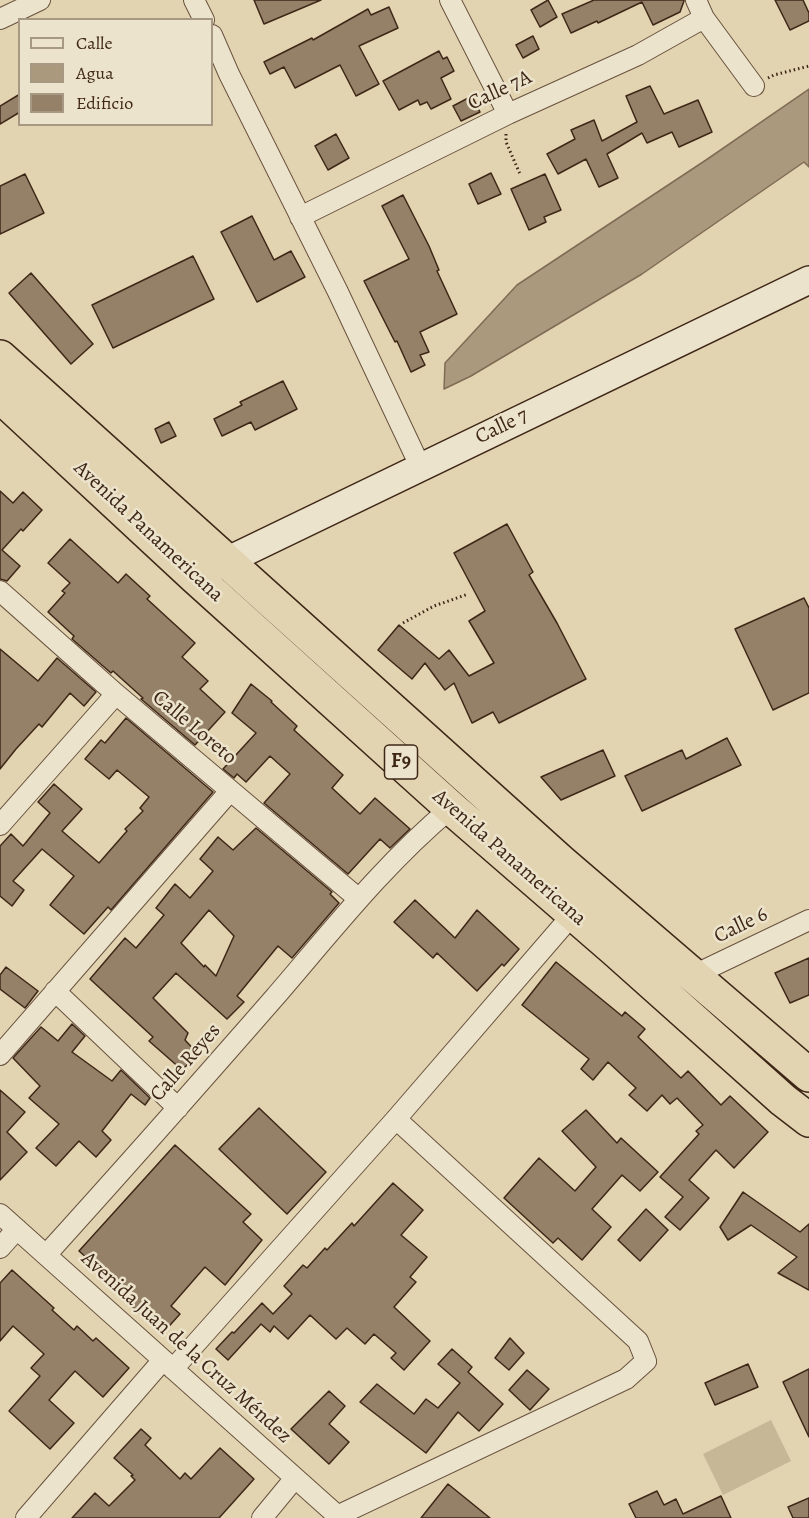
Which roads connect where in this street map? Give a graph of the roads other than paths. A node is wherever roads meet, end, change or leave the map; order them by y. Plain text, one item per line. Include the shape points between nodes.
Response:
1 (40, 0) edge
2 (194, 0) edge
3 (450, 0) edge
4 (700, 9) edge
5 (203, 18) edge
6 (0, 19) edge
7 (213, 37) edge
8 (754, 86) road end
9 (508, 114) junction
10 (300, 217) junction
11 (809, 280) edge
12 (0, 357) edge
13 (0, 396) edge
14 (420, 466) junction
15 (227, 560) junction
16 (195, 577) junction
17 (0, 591) edge
18 (116, 694) junction
19 (230, 791) junction
20 (452, 808) junction
21 (0, 825) edge
22 (359, 899) junction
23 (573, 914) junction
24 (809, 920) edge
25 (694, 975) junction
26 (55, 991) junction
27 (0, 1055) edge
28 (809, 1075) edge
29 (178, 1108) junction
30 (396, 1119) junction
31 (809, 1120) edge
32 (0, 1214) edge
33 (16, 1229) junction
34 (0, 1248) edge
35 (46, 1256) junction
36 (168, 1365) junction
37 (295, 1478) junction
38 (339, 1517) edge
39 (26, 1518) edge
40 (262, 1518) edge

1 - 6 street
2 - 5 street
3 - 9 street
4 - 8 street
4 - 9 street, Calle 7A via 638,55
7 - 10 street
9 - 10 street, Calle 7A
10 - 14 street
11 - 14 street, Calle 7
12 - 15 highway, Avenida Panamericana / F9
13 - 16 highway, Avenida Panamericana / F9
14 - 15 street, Calle 7
15 - 16 street, Calle 7
15 - 25 highway, Avenida Panamericana / F9 via 560,861
16 - 20 highway, Avenida Panamericana / F9
17 - 18 street, Calle Loreto
18 - 19 street, Calle Loreto
18 - 21 street
19 - 22 street, Calle Loreto
19 - 26 street
20 - 22 street, Calle Reyes via 418,836
20 - 23 highway, Avenida Panamericana / F9
22 - 29 street, Calle Reyes
23 - 30 street
23 - 31 highway, Avenida Panamericana / F9
24 - 25 street, Calle 6
25 - 28 highway, Avenida Panamericana / F9
26 - 27 street
26 - 29 street
29 - 35 street, Calle Reyes
30 - 36 street
30 - 38 street via 638,1341 646,1361 626,1379
32 - 33 street, Avenida Juan de la Cruz Méndez
33 - 34 street
33 - 35 street, Avenida Juan de la Cruz Méndez
35 - 36 street, Avenida Juan de la Cruz Méndez
36 - 37 street, Avenida Juan de la Cruz Méndez
36 - 39 street
37 - 38 street, Avenida Juan de la Cruz Méndez
37 - 40 street

